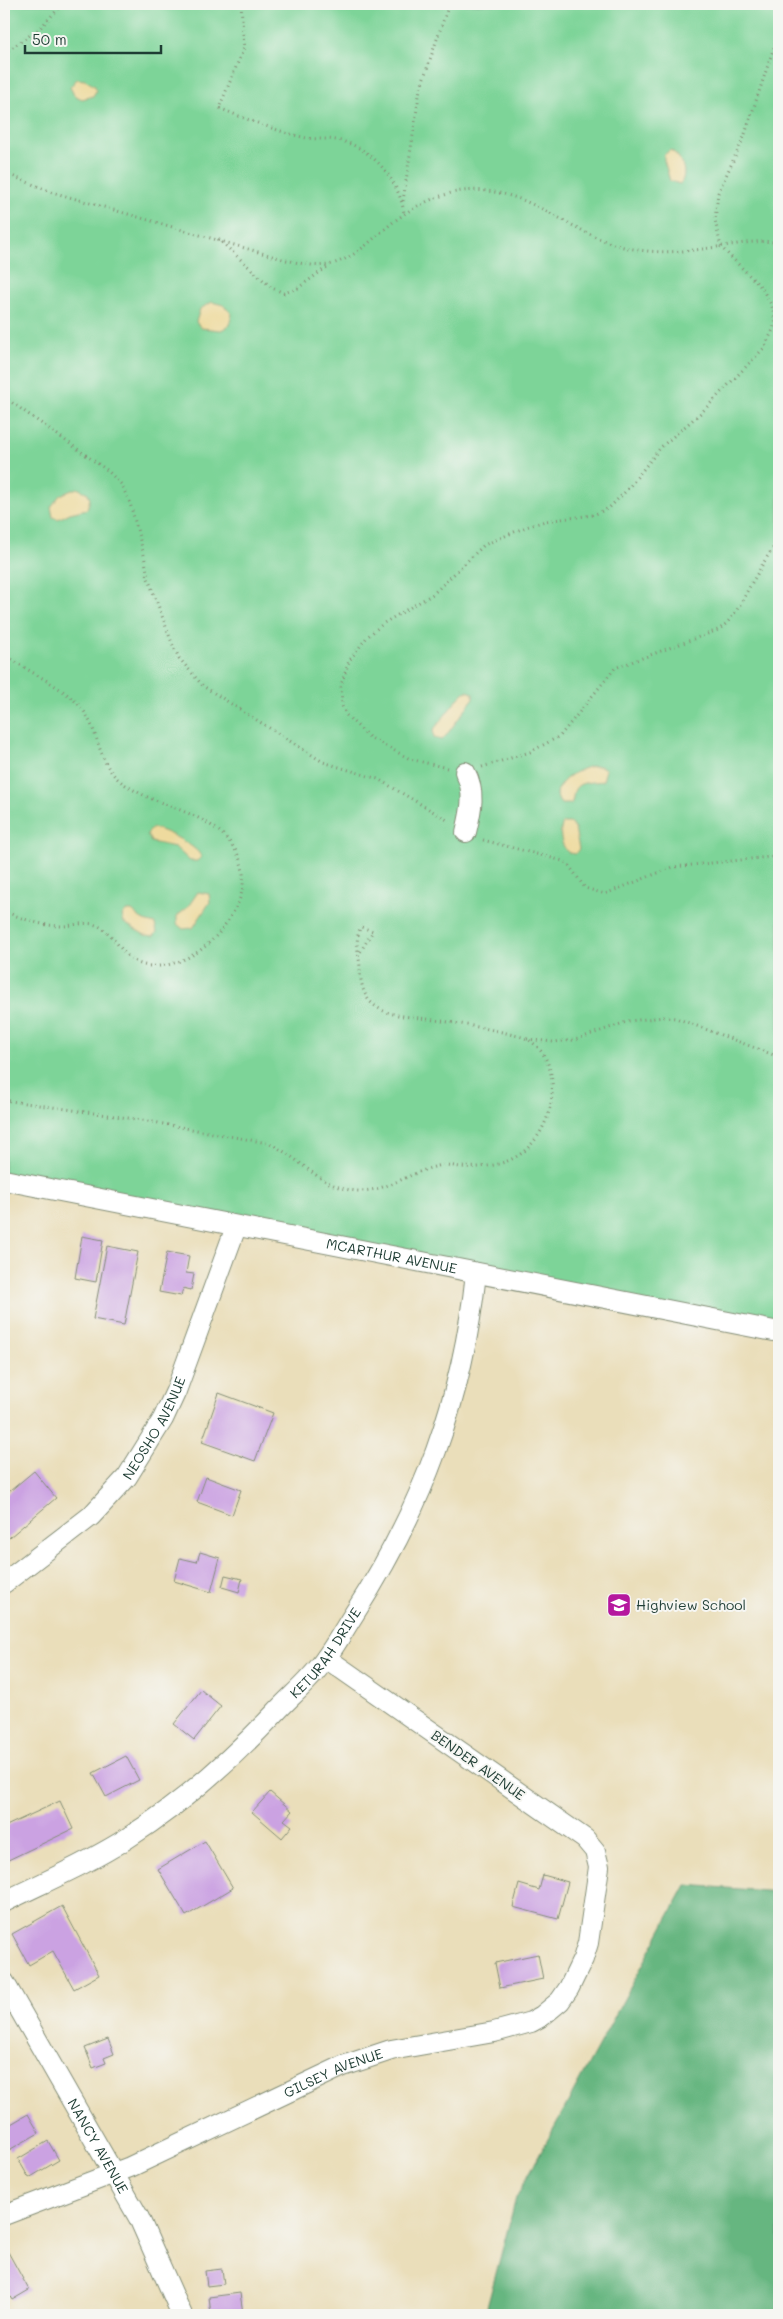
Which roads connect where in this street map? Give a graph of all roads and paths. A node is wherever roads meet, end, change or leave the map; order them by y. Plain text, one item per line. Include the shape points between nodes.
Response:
1 (63, 4) edge
2 (241, 4) edge
3 (449, 4) edge
4 (779, 32) edge
5 (4, 54) edge
6 (4, 173) edge
7 (403, 202) junction
8 (404, 214) junction
9 (218, 239) junction
10 (779, 243) edge
11 (722, 247) junction
12 (332, 264) junction
13 (4, 397) edge
14 (779, 539) edge
15 (4, 653) edge
16 (465, 772) junction
17 (466, 832) junction
18 (779, 856) edge
19 (4, 911) edge
20 (360, 954) junction
21 (526, 1039) junction
22 (779, 1057) edge
23 (4, 1100) edge
24 (4, 1180) edge
25 (236, 1226) junction
26 (476, 1273) junction
27 (779, 1332) edge
28 (4, 1583) edge
29 (326, 1658) junction
30 (596, 1890) joint
31 (4, 1902) edge
32 (4, 1982) edge
33 (113, 2174) junction
34 (4, 2215) edge
35 (182, 2315) edge

1 - 5 path via 39,29
2 - 7 path via 244,48 220,108 300,137 335,140 359,148 383,168
3 - 7 path via 420,89
4 - 11 path via 744,137 718,193 715,220
6 - 9 path via 52,192
7 - 8 path
8 - 11 path via 459,191 495,191 526,201 605,241 627,248 668,253
8 - 12 path via 358,252
9 - 12 path via 295,262 317,266
9 - 12 path via 272,288 284,294
10 - 11 path
11 - 16 path via 761,287 774,314 773,330 764,348 703,411 661,447 626,492 609,508 593,515 545,521 484,545 433,594 367,637 349,661 341,685 342,706 346,715 363,732 410,759
13 - 17 path via 121,484 130,503 148,578 172,643 179,658 203,686 324,762 378,779
14 - 16 path via 726,625 614,668 560,736 530,752
15 - 19 path via 61,690 83,710 107,766 121,782 152,799 199,817 222,833 238,854 244,877 241,899 213,940 191,955 160,966 134,960 94,924 41,924
16 - 17 street via 471,784 472,799
17 - 18 path via 498,845 563,861 585,888 605,894 673,867
20 - 20 path via 373,931 365,927 361,927 357,936
20 - 21 path via 364,992 377,1007 399,1016 469,1024
21 - 22 path via 575,1040 629,1021 664,1017 676,1018
21 - 23 path via 542,1052 552,1080 549,1112 530,1146 497,1165 440,1165 377,1190 344,1188 330,1183 267,1143 142,1120
24 - 25 street, MCARTHUR AVENUE
25 - 26 street, MCARTHUR AVENUE
25 - 28 street, NEOSHO AVENUE via 176,1391 127,1477 91,1516
26 - 27 street, MCARTHUR AVENUE
26 - 29 street, KETURAH DRIVE via 460,1376 435,1457 390,1553
29 - 30 street, BENDER AVENUE via 585,1839 598,1859
29 - 31 street, KETURAH DRIVE via 238,1752 181,1801 102,1853
30 - 33 street, GILSEY AVENUE via 588,1943 577,1973 560,2001 532,2022 391,2050 343,2066
32 - 33 street, NANCY AVENUE
33 - 34 street, GILSEY AVENUE
33 - 35 street, NANCY AVENUE via 139,2218

